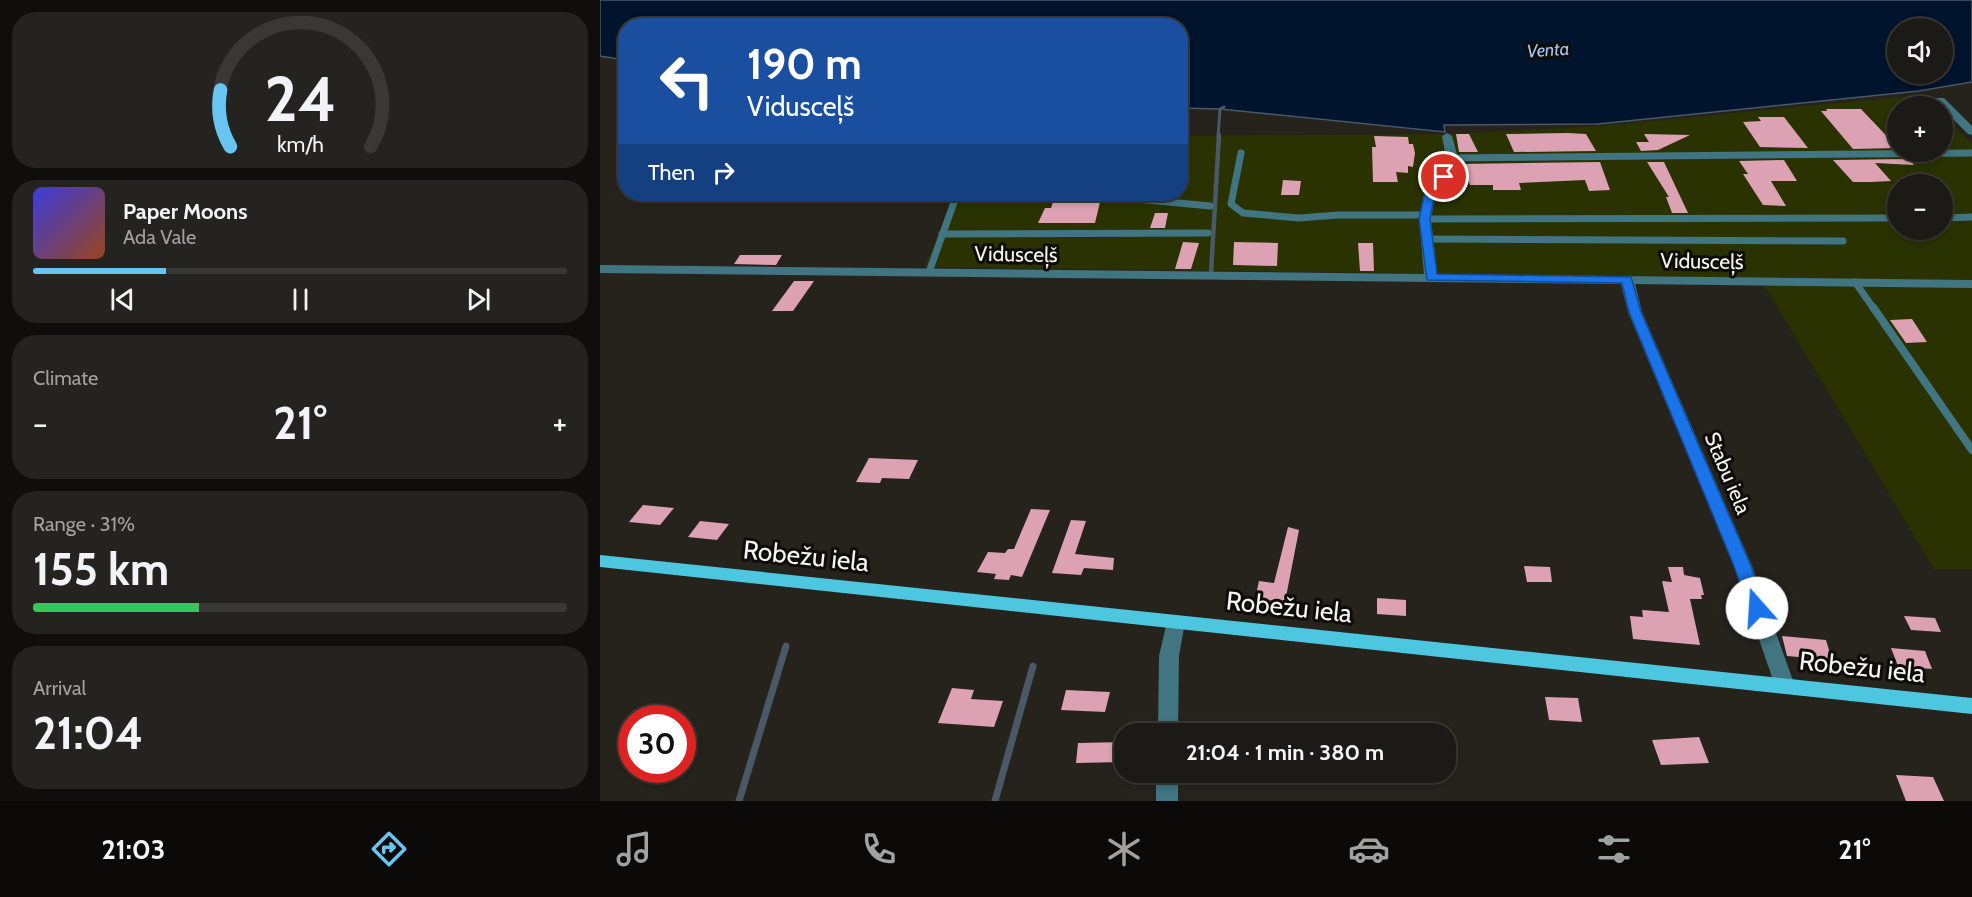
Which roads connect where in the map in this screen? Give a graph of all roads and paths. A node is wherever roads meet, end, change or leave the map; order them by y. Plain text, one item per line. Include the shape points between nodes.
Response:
1 (1953, 113) edge
2 (1972, 132) edge
3 (1447, 136) dead end
4 (1241, 153) dead end
5 (1972, 153) edge
6 (1452, 158) junction
7 (954, 201) edge
8 (1158, 201) edge
9 (1210, 206) dead end
10 (1425, 217) junction
11 (1972, 217) edge
12 (1887, 218) edge
13 (1953, 218) edge
14 (1208, 232) dead end
15 (942, 234) junction
16 (1427, 239) junction
17 (1844, 241) dead end
18 (602, 271) edge
19 (929, 272) junction
20 (1431, 278) junction
21 (1627, 280) junction
22 (1856, 282) junction
23 (1972, 284) edge
24 (1972, 450) edge
25 (600, 561) edge
26 (1176, 622) junction
27 (1785, 686) junction
28 (1972, 706) edge
29 (1168, 723) edge
30 (1167, 783) edge
31 (1167, 801) edge

1 - 2 street
3 - 6 street
4 - 10 lane via 1231,204 1242,213 1299,218
5 - 6 lane
6 - 10 street via 1429,196
7 - 15 lane
8 - 9 lane
10 - 12 lane
10 - 16 street
11 - 13 lane
14 - 15 lane
15 - 19 lane
16 - 17 lane
16 - 20 street
18 - 19 street, Vidusceļš
19 - 20 street, Vidusceļš
20 - 21 street, Vidusceļš
21 - 22 street, Vidusceļš
21 - 27 street, Stabu iela via 1635,312 1743,566
22 - 23 street, Vidusceļš
22 - 24 lane
25 - 26 main road, Robežu iela
26 - 27 main road, Robežu iela
26 - 29 street via 1169,656
27 - 28 main road, Robežu iela
30 - 31 street

